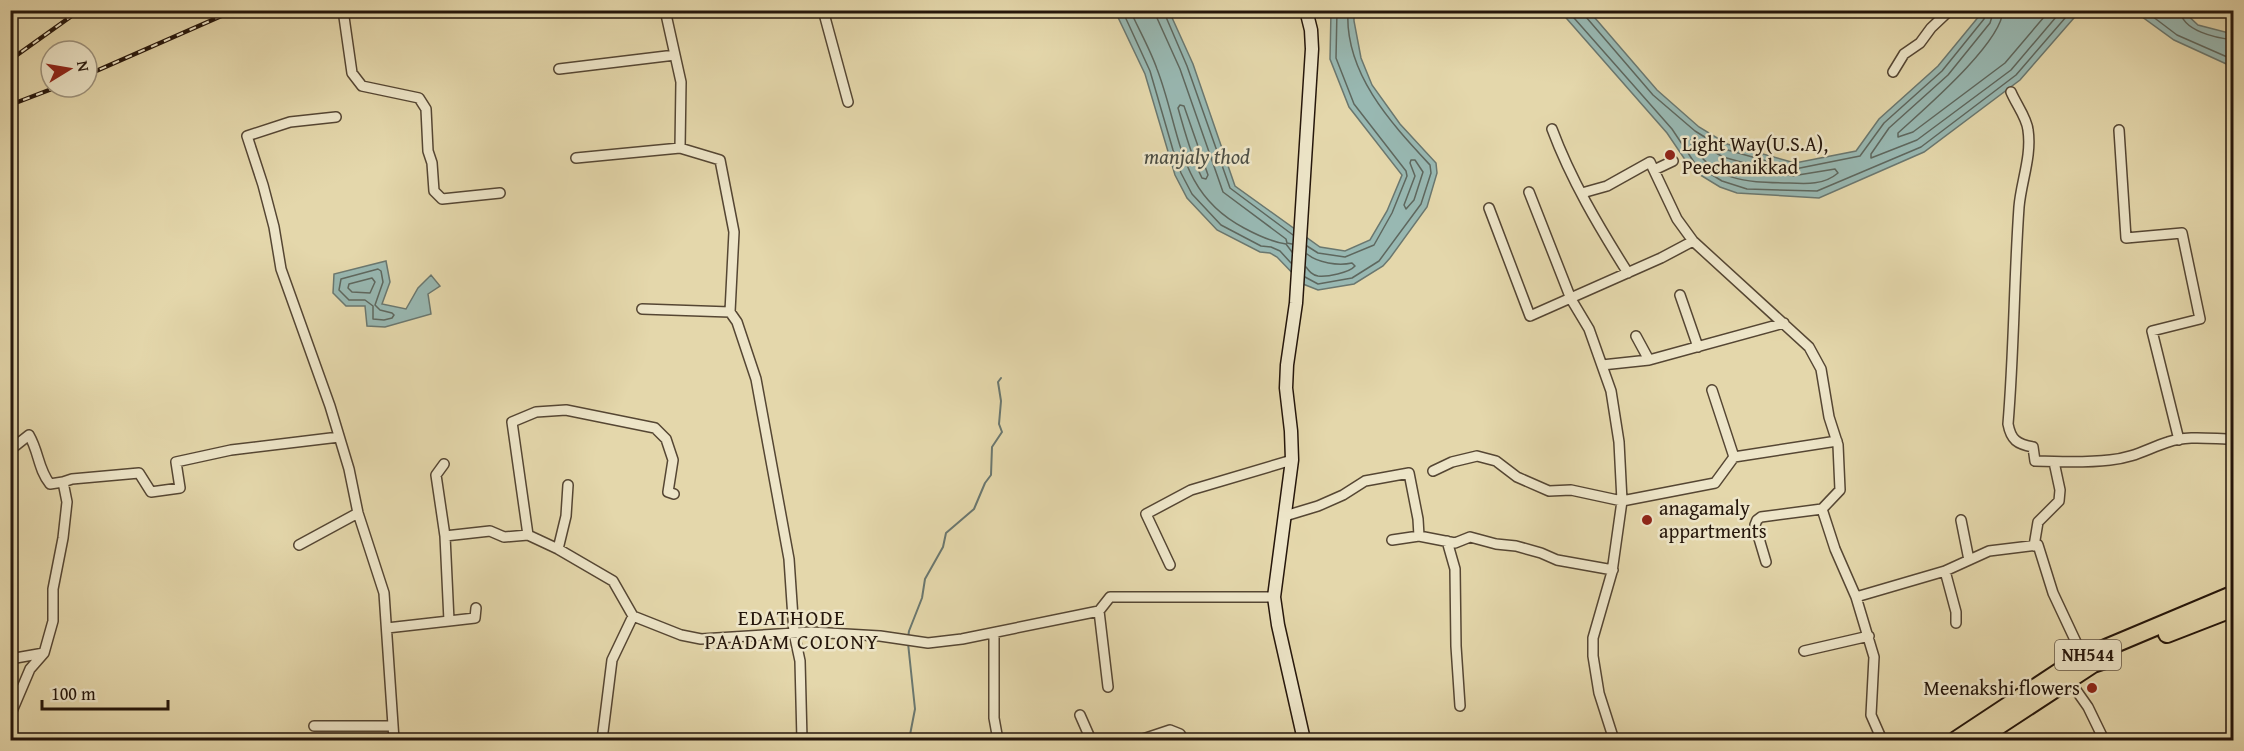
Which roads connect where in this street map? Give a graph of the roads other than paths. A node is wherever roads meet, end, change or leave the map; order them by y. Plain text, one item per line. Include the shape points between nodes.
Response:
1 (343, 10) edge
2 (665, 10) edge
3 (824, 10) edge
4 (1305, 10) edge
5 (1950, 10) edge
6 (675, 55) junction
7 (559, 69) dead end
8 (1893, 72) dead end
9 (2011, 92) dead end
10 (848, 102) dead end
11 (336, 117) dead end
12 (1552, 129) dead end
13 (2119, 130) dead end
14 (680, 148) junction
15 (576, 158) dead end
16 (1673, 161) dead end
17 (1654, 170) junction
18 (1529, 192) dead end
19 (500, 193) dead end
20 (1582, 193) junction
21 (1489, 208) dead end
22 (1693, 241) junction
23 (1628, 273) junction
24 (1680, 295) dead end
25 (1571, 299) junction
26 (642, 309) dead end
27 (730, 312) junction
28 (1784, 323) junction
29 (1636, 336) dead end
30 (1698, 346) junction
31 (1649, 360) junction
32 (1602, 364) junction
33 (1712, 390) dead end
34 (339, 437) junction
35 (2234, 439) edge
36 (2179, 440) junction
37 (1837, 441) junction
38 (10, 450) edge
39 (1734, 457) junction
40 (1292, 460) junction
41 (2054, 462) junction
42 (444, 464) dead end
43 (1433, 471) dead end
44 (63, 483) junction
45 (568, 485) dead end
46 (674, 494) dead end
47 (1622, 501) junction
48 (1822, 509) junction
49 (358, 513) junction
50 (1285, 516) junction
51 (1961, 520) dead end
52 (528, 535) junction
53 (445, 536) junction
54 (1419, 536) junction
55 (1392, 540) dead end
56 (1448, 541) junction
57 (299, 545) dead end
58 (2034, 546) junction
59 (558, 549) junction
60 (1969, 560) junction
61 (1766, 562) dead end
62 (1170, 565) dead end
63 (1613, 570) junction
64 (1945, 571) junction
65 (2234, 594) edge
66 (1274, 597) junction
67 (1856, 597) junction
68 (476, 608) dead end
69 (2234, 608) edge
70 (1099, 611) junction
71 (633, 616) junction
72 (449, 621) junction
73 (1956, 623) dead end
74 (387, 628) junction
75 (794, 633) junction
76 (994, 633) junction
77 (1869, 636) junction
78 (1804, 651) dead end
79 (44, 653) junction
80 (2083, 657) junction
81 (10, 659) edge
82 (2069, 680) junction
83 (1108, 687) dead end
84 (1460, 706) dead end
85 (1080, 715) dead end
86 (10, 716) edge
87 (314, 726) dead end
88 (393, 726) junction
89 (394, 741) edge
90 (602, 741) edge
91 (802, 741) edge
92 (998, 741) edge
93 (1091, 741) edge
94 (1140, 741) edge
95 (1184, 741) edge
96 (1304, 741) edge
97 (1614, 741) edge
98 (1882, 741) edge
99 (1956, 741) edge
100 (1977, 741) edge
101 (2104, 741) edge

1 - 19 street via 352,73 362,86 419,98 426,109 434,191 442,199
2 - 6 street
3 - 10 street
4 - 40 main road via 1312,49 1302,224 1287,365
5 - 8 street via 1920,44 1904,54
6 - 7 street
6 - 14 street via 681,81
9 - 41 street via 2028,129 2019,207 2008,424 2010,435 2018,444 2033,447 2035,461
11 - 34 street via 290,122 247,136 274,227 281,269
12 - 20 street
13 - 36 street via 2126,238 2182,233 2200,319 2152,332
14 - 15 street
14 - 27 street via 720,160 734,232
16 - 17 street
17 - 20 street via 1650,162 1607,186
17 - 22 street via 1677,219
18 - 25 street
20 - 23 street
21 - 25 street via 1528,315
22 - 23 street
22 - 28 street
23 - 25 street
24 - 30 street
25 - 32 street via 1589,329
26 - 27 street
27 - 75 street via 745,344 760,396 789,559
28 - 30 street
28 - 37 street via 1809,347 1821,369
29 - 31 street
30 - 31 street
31 - 32 street
32 - 47 street via 1617,432
33 - 39 street
34 - 44 street via 231,450 176,462 180,488 151,492 139,473
34 - 49 street
35 - 36 street
36 - 41 street via 2133,456
37 - 39 street
37 - 48 street via 1840,490
38 - 44 street via 29,435 42,473 50,484
39 - 47 street via 1715,483
40 - 50 main road
40 - 62 street via 1191,490 1146,514
41 - 58 street via 2059,501 2038,522
42 - 53 street via 436,475
43 - 47 street via 1477,456 1496,461 1517,477 1549,491 1571,490
44 - 79 street via 67,502 63,538 53,589 53,621
45 - 59 street
46 - 52 street via 668,492 673,460 666,439 655,428 566,410 536,412 512,422
47 - 63 street
48 - 61 street via 1756,520
48 - 67 street
49 - 57 street
49 - 74 street via 384,593
50 - 54 street via 1318,506 1365,481 1409,473
50 - 66 main road
51 - 60 street
52 - 53 street via 504,537 490,531
52 - 59 street
53 - 72 street
54 - 55 street
54 - 56 street
56 - 63 street via 1455,543 1470,537
56 - 84 street via 1455,569
58 - 60 street via 1989,551
58 - 80 street via 2038,545 2053,593
59 - 71 street via 613,581
60 - 64 street
63 - 97 street via 1593,638 1599,693
64 - 67 street
64 - 73 street
65 - 80 highway, NH544
66 - 70 street via 1110,597
66 - 96 main road
67 - 77 street
68 - 72 street via 476,618
69 - 82 highway, NH544 via 2093,664
70 - 76 street
70 - 83 street
71 - 75 street via 681,636 701,639
71 - 90 street via 612,660
72 - 74 street
74 - 88 street
75 - 76 street via 880,636 928,643
75 - 91 street via 800,661
76 - 92 street via 994,718
77 - 78 street
77 - 98 street via 1874,657 1871,715
79 - 81 street
79 - 86 street via 30,669
80 - 99 highway, NH544
82 - 100 highway, NH544
82 - 101 street via 2088,707
85 - 93 street
87 - 88 street
88 - 89 street
94 - 95 street via 1170,730 1180,734

